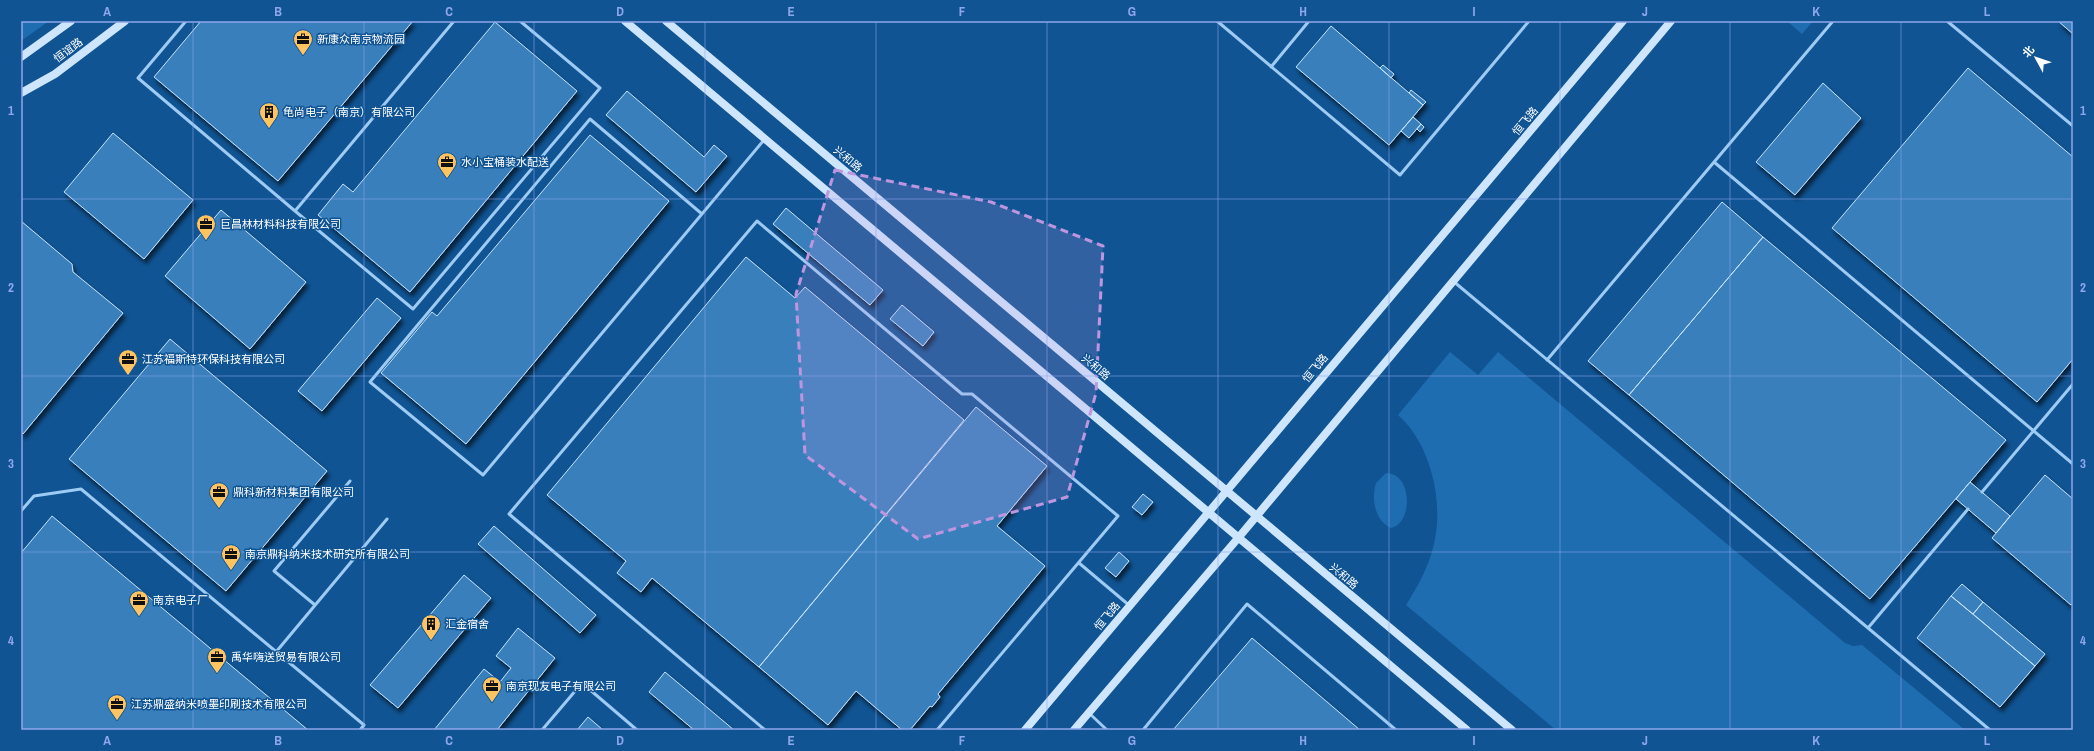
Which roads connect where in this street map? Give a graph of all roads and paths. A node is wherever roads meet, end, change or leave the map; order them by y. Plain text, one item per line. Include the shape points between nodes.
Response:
1 (71, 21) edge
2 (125, 21) edge
3 (186, 21) edge
4 (454, 21) edge
5 (520, 21) edge
6 (625, 21) edge
7 (666, 21) edge
8 (1216, 21) edge
9 (1309, 21) edge
10 (1529, 21) edge
11 (1623, 21) edge
12 (1671, 21) edge
13 (1833, 21) edge
14 (1947, 21) edge
15 (21, 57) edge
16 (1271, 67) junction
17 (21, 93) edge
18 (2073, 126) edge
19 (765, 138) junction
20 (1714, 162) junction
21 (295, 211) junction
22 (702, 214) junction
23 (1453, 281) junction
24 (1547, 360) junction
25 (2073, 384) edge
26 (2034, 431) junction
27 (2073, 464) edge
28 (350, 481) dead end
29 (1226, 491) junction
30 (1982, 492) dead end
31 (1968, 509) dead end
32 (21, 510) edge
33 (1208, 512) junction
34 (1256, 516) junction
35 (387, 519) dead end
36 (1239, 537) junction
37 (1079, 563) junction
38 (315, 605) junction
39 (1130, 606) junction
40 (1868, 628) junction
41 (276, 652) junction
42 (1089, 713) junction
43 (360, 730) edge
44 (542, 730) edge
45 (637, 730) edge
46 (765, 730) edge
47 (937, 730) edge
48 (1025, 730) edge
49 (1074, 730) edge
50 (1108, 730) edge
51 (1143, 730) edge
52 (1396, 730) edge
53 (1467, 730) edge
54 (1512, 730) edge
55 (1990, 730) edge

1 - 15 main road, 恒谊路
2 - 17 main road, 恒谊路 via 55,74
3 - 21 lane via 138,78
4 - 21 lane
5 - 21 lane via 600,88 413,309
6 - 19 main road
7 - 29 main road, 兴和路
8 - 16 lane
9 - 16 lane
10 - 16 lane via 1400,175
11 - 29 main road, 恒飞路
12 - 23 main road
13 - 20 lane
14 - 18 lane
19 - 22 lane
19 - 33 main road
20 - 24 lane
20 - 26 lane
22 - 22 lane via 483,475 370,382 590,119
23 - 24 lane
23 - 34 main road
24 - 40 lane
25 - 26 lane
26 - 27 lane
26 - 30 lane
28 - 38 lane via 274,571
29 - 33 main road, 恒飞路
29 - 34 main road, 兴和路
31 - 40 lane
32 - 41 lane via 34,496 81,490
33 - 36 main road
33 - 39 main road, 恒飞路
34 - 36 main road
34 - 54 main road, 兴和路
35 - 38 lane
36 - 42 main road
36 - 53 main road
37 - 39 lane
37 - 46 lane via 1118,516 972,394 962,394 757,221 509,514
37 - 47 lane
38 - 41 lane
39 - 48 main road, 恒飞路
40 - 55 lane
41 - 43 lane via 364,725
42 - 49 main road
42 - 50 lane
44 - 45 lane via 582,683
51 - 52 lane via 1247,604

